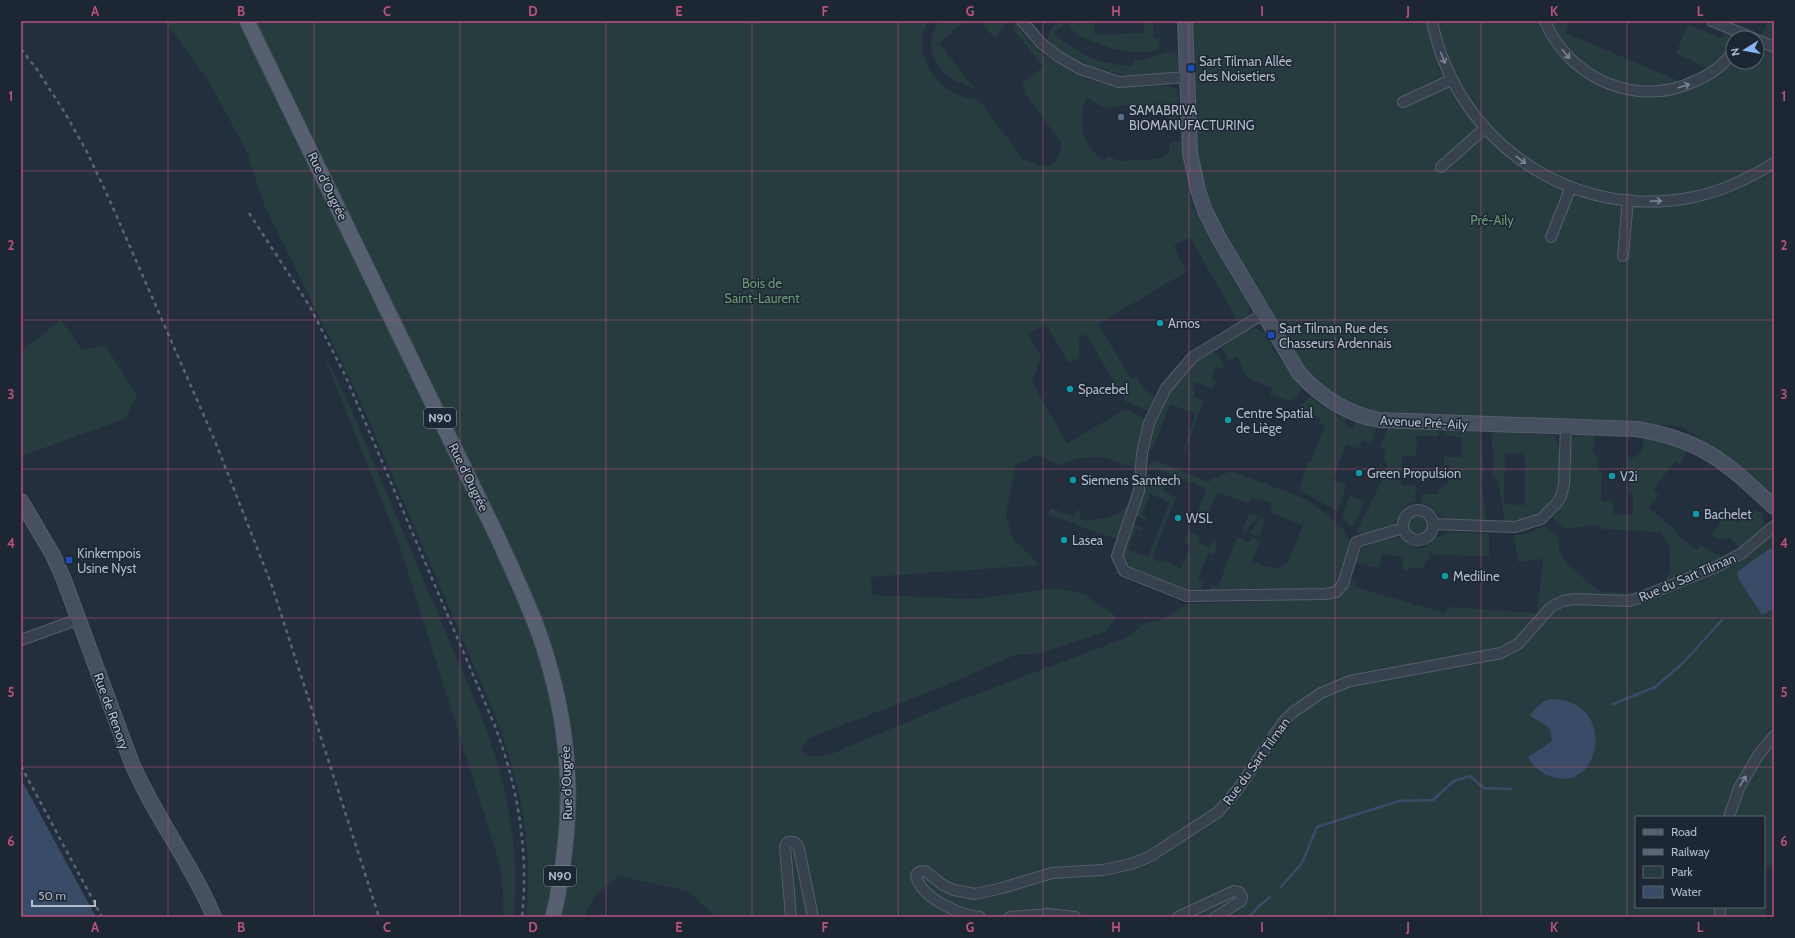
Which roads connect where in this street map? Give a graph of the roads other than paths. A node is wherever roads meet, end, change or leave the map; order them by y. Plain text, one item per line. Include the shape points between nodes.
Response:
1 (247, 21) edge
2 (1022, 21) edge
3 (1185, 21) edge
4 (1432, 21) edge
5 (1545, 21) edge
6 (1712, 21) edge
7 (1729, 30) edge
8 (1725, 60) edge
9 (1187, 77) junction
10 (1452, 80) junction
11 (1403, 102) dead end
12 (1485, 128) junction
13 (1774, 163) edge
14 (1441, 167) dead end
15 (1570, 187) junction
16 (1628, 200) junction
17 (1552, 237) dead end
18 (1623, 256) dead end
19 (1263, 314) junction
20 (1566, 426) junction
21 (21, 501) edge
22 (1774, 507) edge
23 (1433, 524) junction
24 (1774, 526) edge
25 (1403, 528) junction
26 (78, 619) junction
27 (21, 640) edge
28 (1774, 736) edge
29 (1729, 816) edge
30 (214, 917) edge
31 (553, 917) edge
32 (791, 917) edge
33 (813, 917) edge
34 (980, 917) edge
35 (1010, 917) edge
36 (1075, 917) edge
37 (1178, 917) edge
38 (1214, 917) edge

1 - 31 main road, Rue d'Ougrée / N90 via 497,536 540,636 560,708 568,770 567,835
2 - 9 street via 1041,43 1080,69 1119,82
3 - 9 street, Avenue Pré-Aily
4 -> 10 street via 1440,52
5 -> 8 street via 1557,43 1579,67 1596,78 1629,90 1651,92 1690,84 1711,73
6 - 7 street
9 - 19 street, Avenue Pré-Aily via 1190,153 1198,190 1205,211 1220,240
10 - 11 street
10 - 12 street via 1467,106
12 - 14 street
12 -> 15 street via 1524,163
16 -> 13 street via 1677,200 1709,193 1742,181
15 - 16 street via 1604,197
15 - 17 street
16 - 18 street
19 - 20 street, Avenue Pré-Aily via 1299,373 1312,388 1336,405 1363,417 1396,422
19 - 25 street via 1193,357 1166,388 1149,423 1142,453 1140,491 1117,556 1124,571 1187,596 1325,594 1336,592 1343,584 1356,542
20 - 22 street, Avenue Pré-Aily via 1636,429 1672,436 1709,452
20 - 23 street via 1564,484 1561,496 1541,519 1515,527
21 - 26 street, Rue de Renory via 53,555
23 - 25 street via 1428,536 1418,540 1408,537
23 - 25 street via 1428,514 1420,509 1410,511 1403,518
24 - 34 street, Rue du Sart Tilman via 1742,553 1639,598 1629,601 1563,601 1551,607 1518,644 1501,653 1350,682 1321,693 1283,722 1238,790 1218,812 1149,857 1103,870 1052,873 975,894 943,885 925,870 916,875 917,880 927,891 946,907
26 - 27 street
26 - 30 street, Rue de Renory via 142,787 194,874
29 -> 28 street via 1739,788 1759,754
32 - 33 street via 785,846 788,842 794,842 799,849
35 - 36 street via 1049,914
37 - 38 street via 1234,891 1239,892 1241,901

